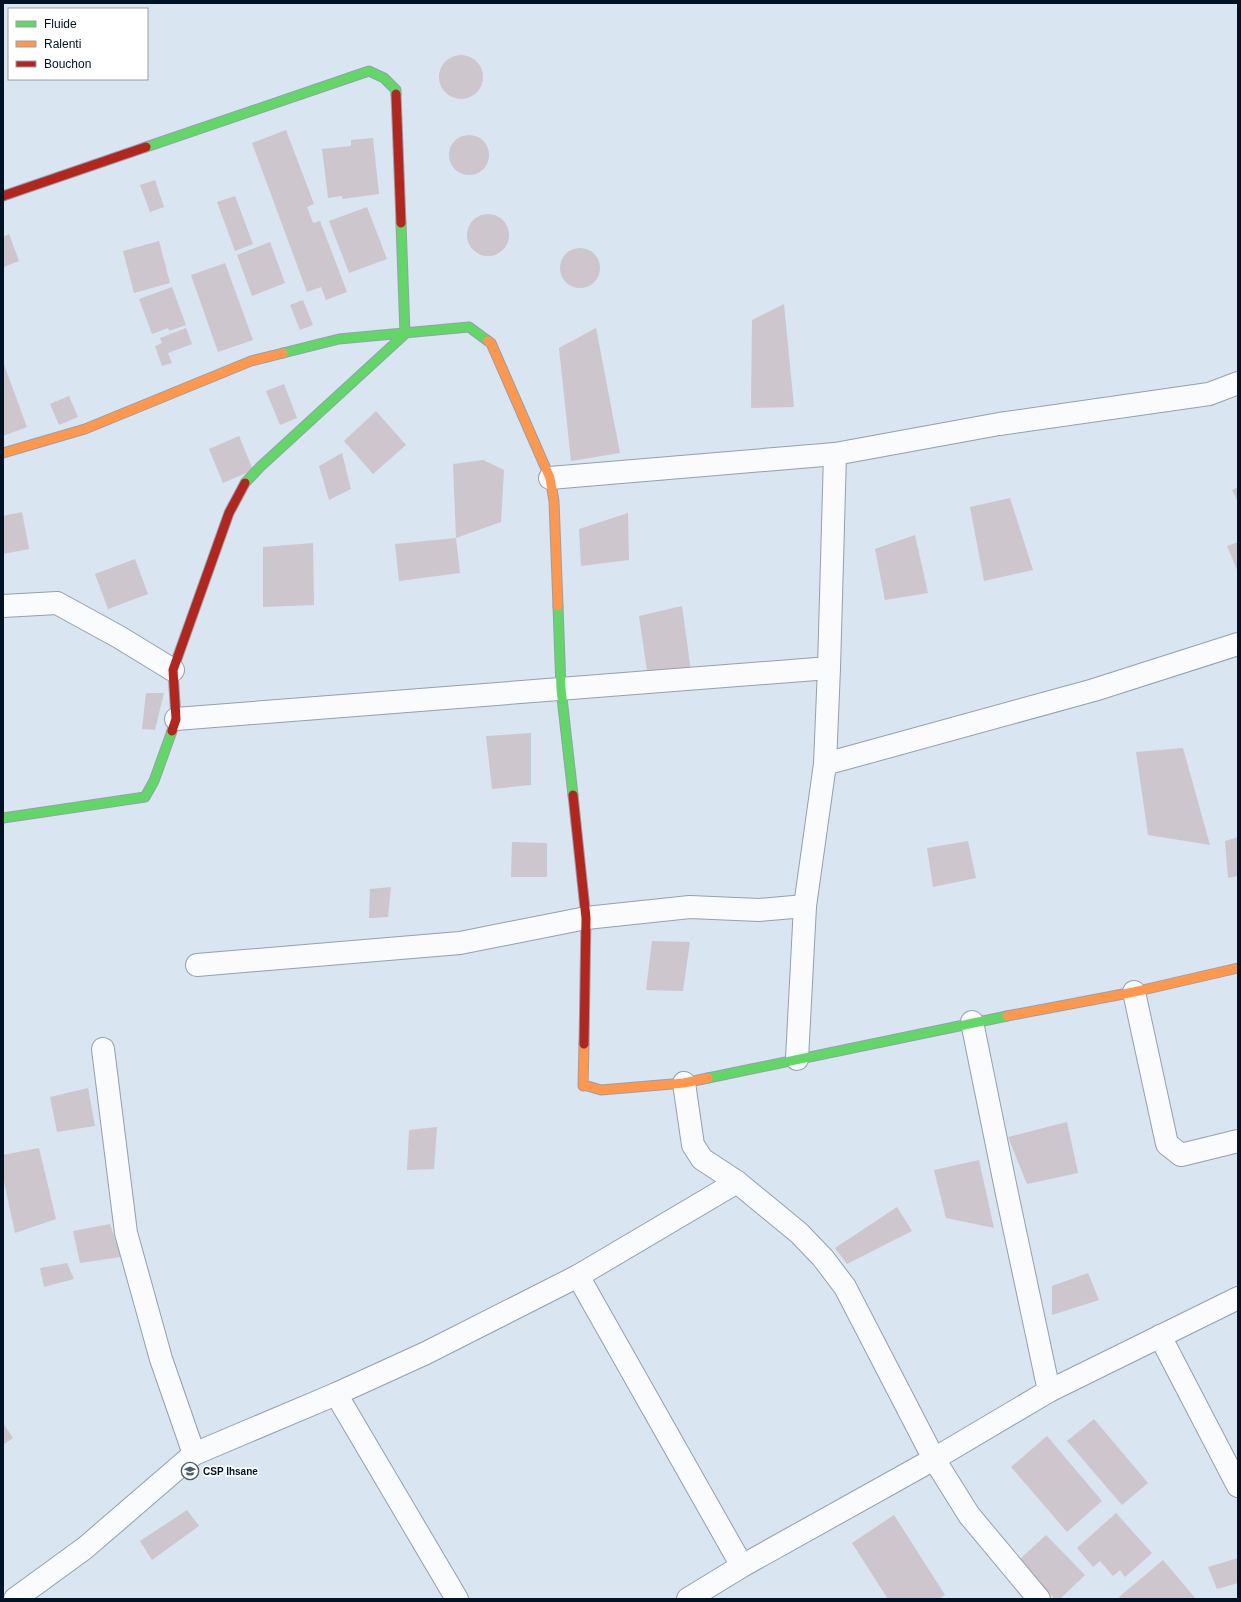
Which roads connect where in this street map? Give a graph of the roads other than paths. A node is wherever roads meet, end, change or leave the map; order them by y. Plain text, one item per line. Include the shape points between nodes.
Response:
1 (3, 196) edge
2 (405, 334) junction
3 (1238, 383) edge
4 (3, 453) edge
5 (835, 454) junction
6 (550, 478) junction
7 (3, 606) edge
8 (1238, 644) edge
9 (829, 668) junction
10 (173, 670) junction
11 (561, 689) junction
12 (176, 719) junction
13 (825, 764) junction
14 (3, 818) edge
15 (805, 906) junction
16 (586, 918) junction
17 (197, 965) dead end
18 (1238, 968) edge
19 (1134, 992) junction
20 (972, 1022) junction
21 (103, 1049) dead end
22 (797, 1059) junction
23 (684, 1083) junction
24 (1238, 1141) edge
25 (737, 1182) junction
26 (578, 1276) junction
27 (1238, 1298) edge
28 (1160, 1336) junction
29 (1049, 1391) junction
30 (336, 1394) junction
31 (194, 1454) junction
32 (934, 1458) junction
33 (1233, 1463) edge
34 (1238, 1486) edge
35 (742, 1566) junction
36 (15, 1599) edge
37 (457, 1599) edge
38 (688, 1599) edge
39 (1039, 1599) edge

1 - 2 street via 369,71 379,73 396,90
2 - 4 street via 339,338 251,361 85,429
2 - 6 street via 469,327 491,343
2 - 10 street via 260,467 244,485 229,513
3 - 5 street via 1210,394 999,424
5 - 6 street
5 - 9 street
6 - 11 street via 554,501
7 - 10 street via 57,603
8 - 13 street via 1094,690
9 - 11 street
9 - 13 street
10 - 12 street
11 - 12 street
11 - 16 street
12 - 14 street via 154,781 145,797
13 - 15 street
15 - 16 street via 759,910 690,907
15 - 22 street
16 - 17 street via 460,943
16 - 23 street via 583,1086 601,1090
18 - 19 street
19 - 20 street
19 - 24 street via 1167,1144 1182,1155
20 - 22 street
20 - 29 street
21 - 31 street via 126,1233 161,1359
22 - 23 street
23 - 25 street via 693,1144 702,1159
25 - 26 street
25 - 32 street via 799,1233 823,1258 840,1281
26 - 30 street via 426,1353
26 - 35 street
27 - 28 street
28 - 29 street
28 - 33 street
29 - 32 street
30 - 31 street
30 - 37 street
31 - 36 street via 85,1548
32 - 35 street
32 - 39 street via 969,1515
33 - 34 street
35 - 38 street

